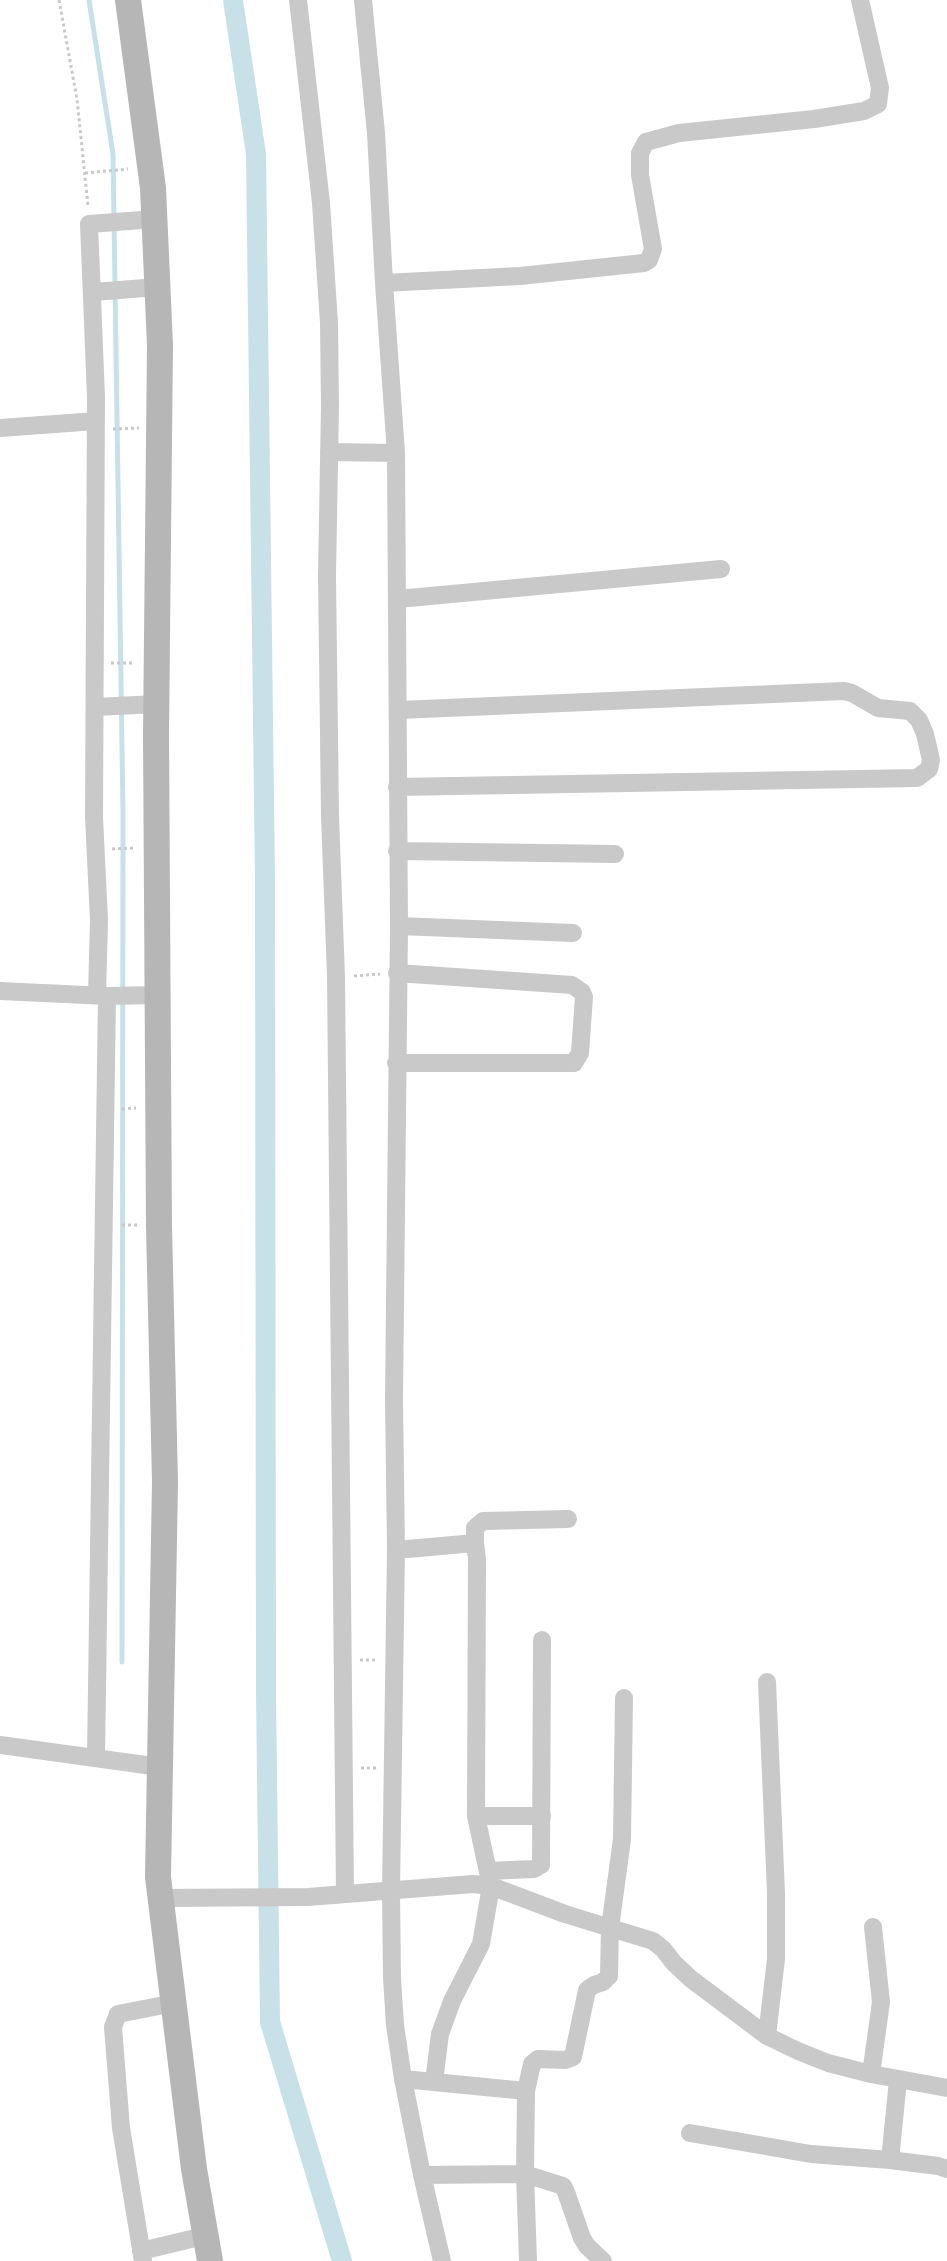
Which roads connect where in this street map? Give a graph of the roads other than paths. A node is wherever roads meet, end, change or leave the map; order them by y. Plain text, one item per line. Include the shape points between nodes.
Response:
1 (128, 0) edge
2 (298, 0) edge
3 (363, 0) edge
4 (860, 0) edge
5 (155, 219) junction
6 (384, 283) junction
7 (158, 287) junction
8 (93, 292) junction
9 (101, 425) junction
10 (0, 428) edge
11 (329, 452) junction
12 (396, 453) junction
13 (721, 570) dead end
14 (398, 599) junction
15 (146, 704) junction
16 (100, 706) junction
17 (399, 710) junction
18 (397, 787) junction
19 (397, 851) junction
20 (615, 854) dead end
21 (399, 926) junction
22 (573, 933) dead end
23 (392, 974) junction
24 (0, 991) edge
25 (158, 995) junction
26 (102, 996) junction
27 (396, 1063) junction
28 (568, 1519) dead end
29 (475, 1543) junction
30 (396, 1550) junction
31 (542, 1640) dead end
32 (767, 1682) dead end
33 (624, 1698) dead end
34 (0, 1744) edge
35 (96, 1757) junction
36 (160, 1767) junction
37 (476, 1816) junction
38 (542, 1816) junction
39 (490, 1878) junction
40 (391, 1892) junction
41 (345, 1894) junction
42 (159, 1898) junction
43 (610, 1928) junction
44 (873, 1928) dead end
45 (174, 2003) junction
46 (767, 2036) junction
47 (871, 2074) junction
48 (403, 2079) junction
49 (898, 2080) junction
50 (434, 2082) junction
51 (947, 2088) edge
52 (526, 2091) junction
53 (690, 2133) dead end
54 (891, 2160) junction
55 (947, 2169) edge
56 (525, 2174) junction
57 (422, 2175) junction
58 (204, 2236) junction
59 (142, 2256) edge
60 (210, 2261) edge
61 (442, 2261) edge
62 (528, 2261) edge
63 (603, 2261) edge

1 - 5 street
2 - 11 street via 326,268
3 - 6 street via 376,133
4 - 6 street via 880,88 878,104 864,111 679,133 646,142 640,153 640,175 653,249 644,263 532,275
5 - 7 street
5 - 8 street via 89,224
6 - 12 street
7 - 8 street
7 - 15 street via 160,345
8 - 9 street
9 - 10 street
9 - 16 street
11 - 12 street
11 - 41 street via 328,712 336,978
12 - 14 street
13 - 14 street
14 - 17 street
15 - 16 street
15 - 25 street
16 - 26 street via 94,817
17 - 18 street
17 - 18 street via 844,691 878,708 910,711 926,735 931,760 929,769 917,778
18 - 19 street
19 - 20 street
19 - 21 street
21 - 22 street
21 - 23 street
23 - 27 street
23 - 27 street via 572,985 584,997 580,1053 574,1064
24 - 26 street
25 - 26 street
25 - 36 street via 165,1482
26 - 35 street
27 - 30 street
28 - 29 street via 483,1521 476,1528
29 - 30 street
29 - 37 street
30 - 40 street
31 - 38 street
32 - 46 street via 777,1893 776,1959
33 - 43 street via 622,1839
34 - 35 street
35 - 36 street
36 - 42 street
37 - 38 street
37 - 39 street
38 - 39 street via 541,1865
39 - 40 street via 473,1884
39 - 43 street via 565,1914
39 - 50 street via 481,1944 440,2034
40 - 41 street
40 - 48 street via 395,2025
41 - 42 street
42 - 45 street
43 - 46 street via 658,1945 682,1972
43 - 52 street via 609,1976 587,1990 571,2060 534,2061
44 - 47 street via 881,2002
45 - 58 street
45 - 59 street via 118,2014 113,2027 121,2128
46 - 47 street via 828,2063
47 - 49 street
48 - 50 street
48 - 57 street
49 - 51 street
49 - 54 street
50 - 52 street
52 - 56 street
53 - 54 street via 811,2154
54 - 55 street
56 - 57 street
56 - 62 street
56 - 63 street via 562,2186 582,2238
57 - 61 street
58 - 59 street
58 - 60 street

